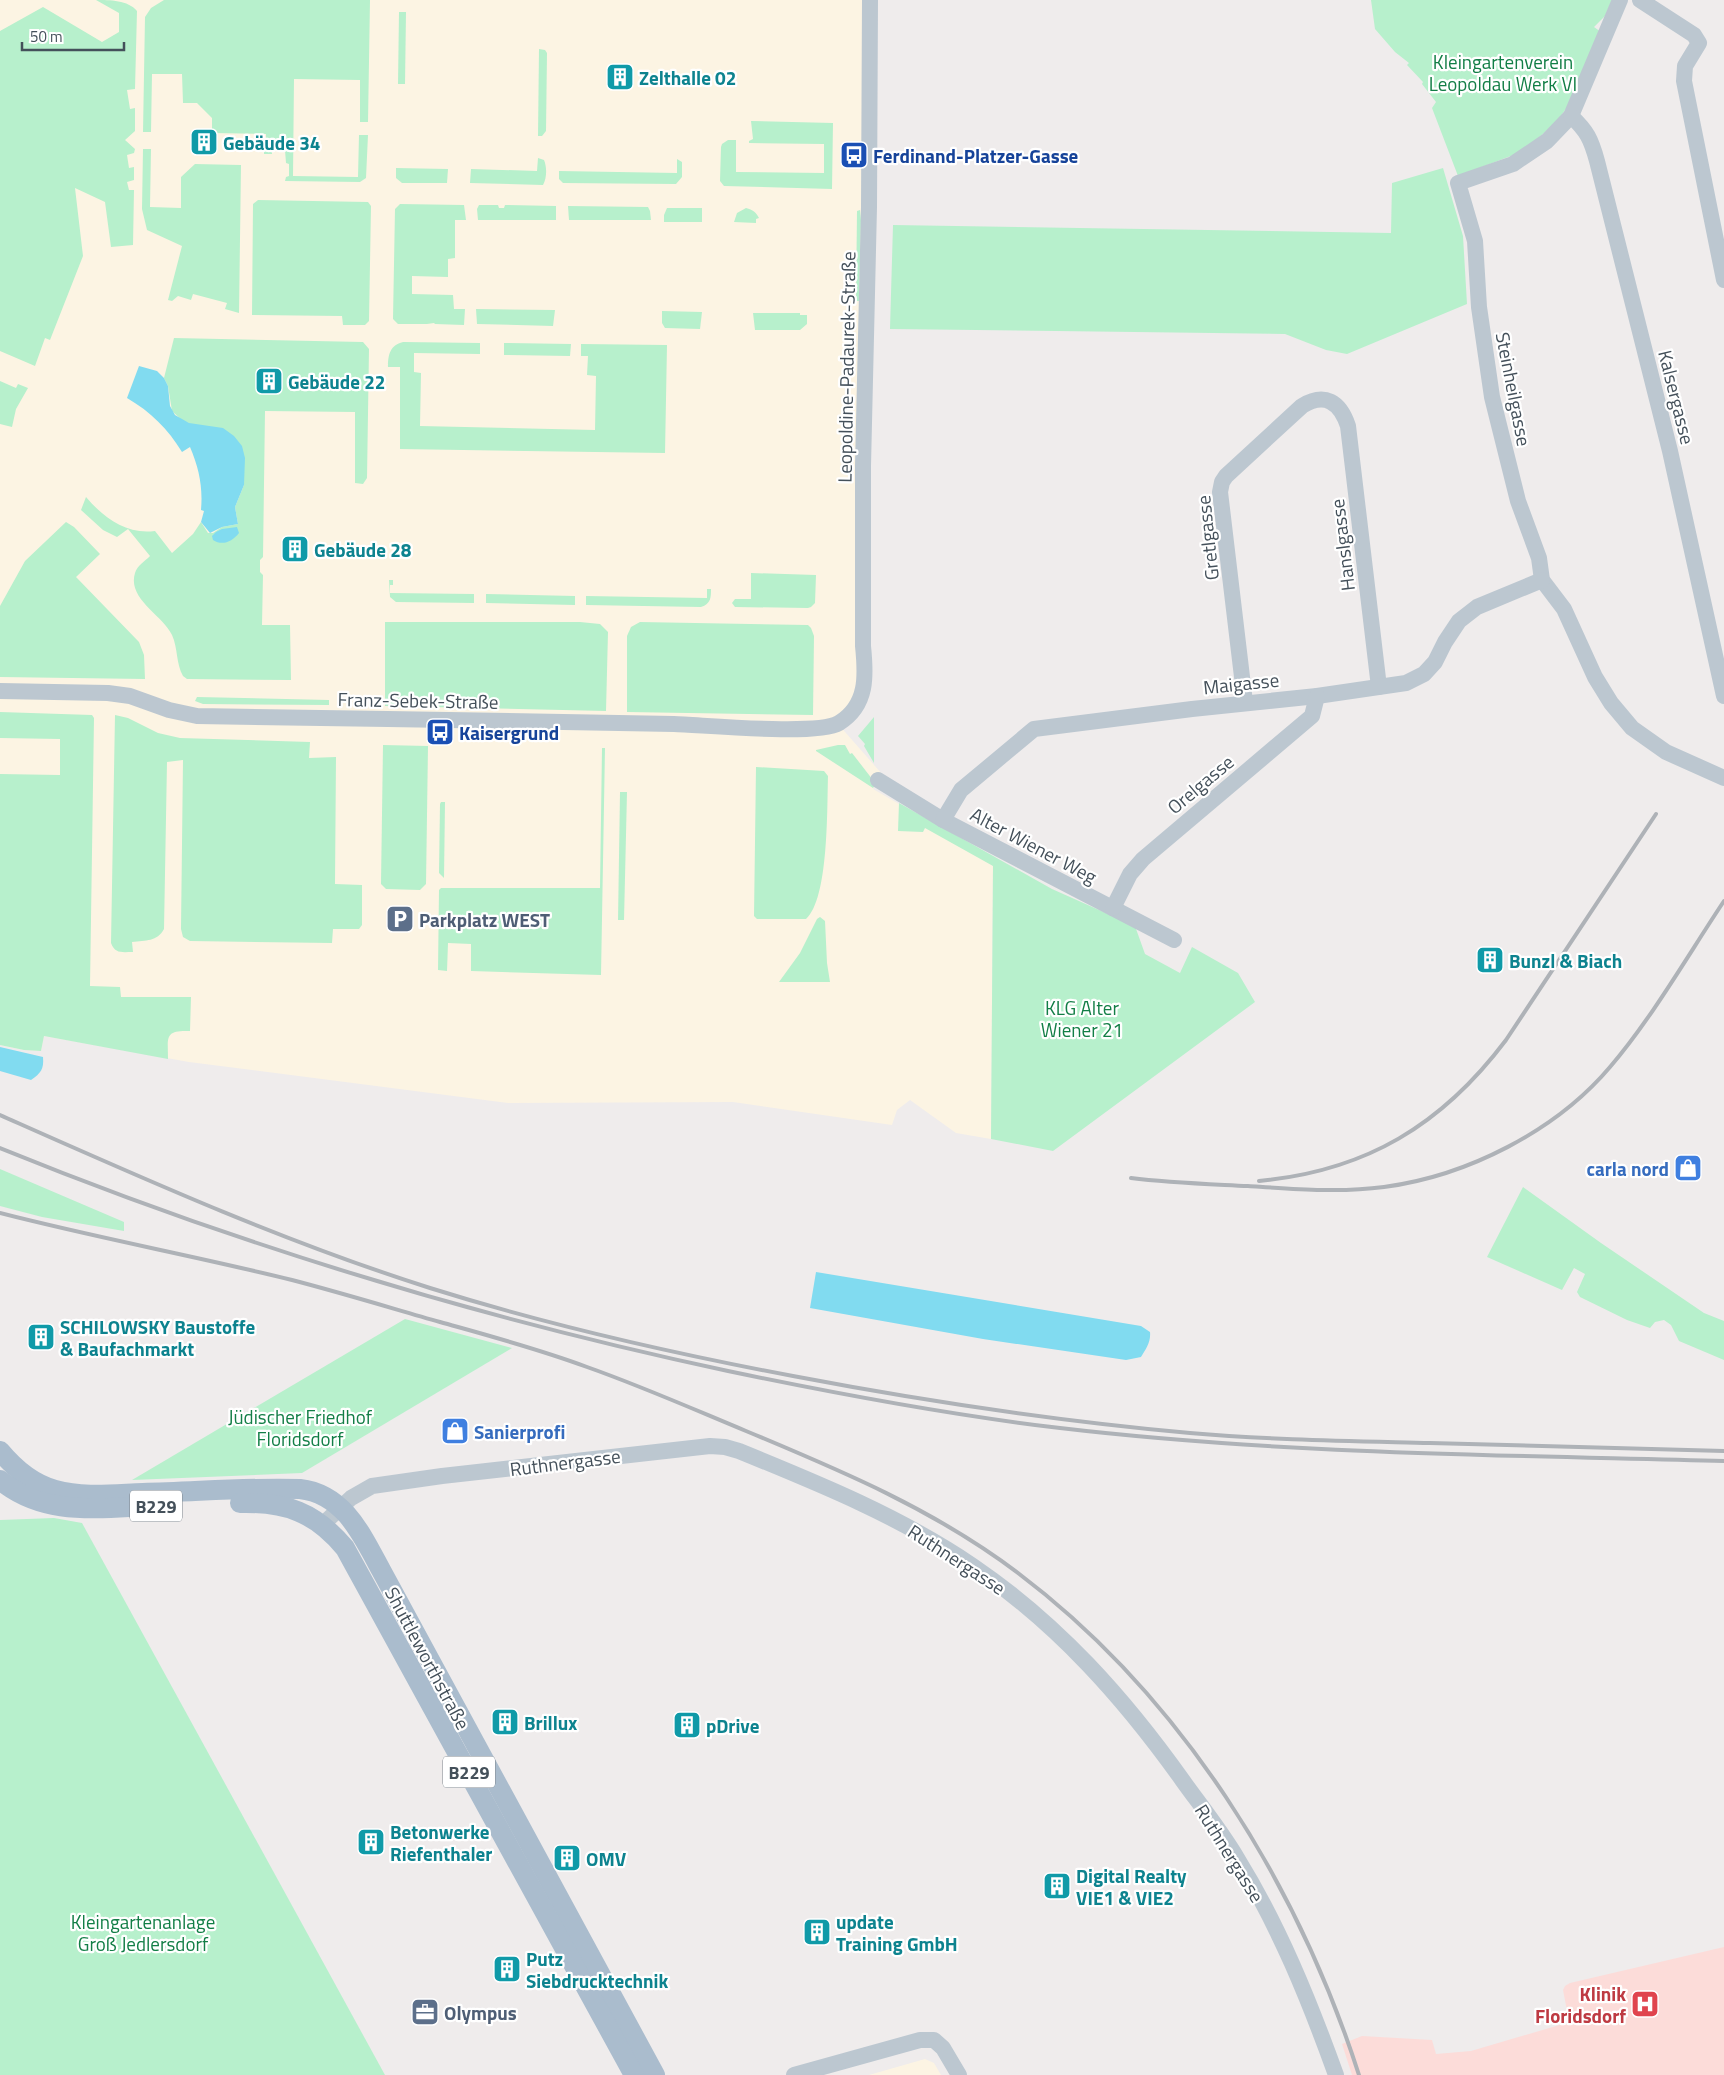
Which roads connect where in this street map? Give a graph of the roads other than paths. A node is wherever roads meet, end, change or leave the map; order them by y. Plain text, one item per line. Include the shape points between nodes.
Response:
1 (870, 0) edge
2 (1620, 0) edge
3 (1640, 0) edge
4 (1571, 116) junction
5 (1724, 280) edge
6 (1332, 402) joint
7 (1542, 580) junction
8 (1379, 688) junction
9 (0, 691) edge
10 (1317, 696) junction
11 (1724, 696) edge
12 (1245, 702) junction
13 (838, 724) joint
14 (1724, 778) edge
15 (878, 780) dead end
16 (943, 820) junction
17 (1112, 908) junction
18 (1174, 940) dead end
19 (2, 1457) edge
20 (7, 1483) edge
21 (341, 1507) junction
22 (323, 1524) junction
23 (634, 2075) edge
24 (655, 2075) edge
25 (794, 2075) edge
26 (959, 2075) edge
27 (1336, 2075) edge

1 - 13 street, Leopoldine-Padaurek-Straße via 863,466 863,646 866,675 863,694 856,708
2 - 4 street, Steinheilgasse
3 - 5 street via 1694,35 1699,43 1686,66 1684,81
4 - 7 street, Steinheilgasse via 1547,141 1513,164 1458,183 1475,241 1479,307 1492,397 1518,501 1539,558
4 - 11 street, Kalsergasse via 1592,141 1670,451
6 - 8 street, Hanslgasse via 1344,413 1348,426
6 - 12 street, Gretlgasse via 1312,400 1302,406 1222,482 1220,492
7 - 8 street, Maigasse via 1477,607 1459,621 1435,662 1424,674 1406,683
7 - 14 street, Steinheilgasse via 1564,610 1611,704 1632,728 1666,752
8 - 10 street, Maigasse
9 - 13 street, Franz-Sebek-Straße via 108,693 130,696 197,716 814,729
10 - 12 street, Maigasse
10 - 17 street, Orelgasse via 1312,716 1143,859 1130,874
12 - 16 street, Maigasse via 1034,729 961,790
15 - 16 street, Alter Wiener Weg
16 - 17 street, Alter Wiener Weg
17 - 18 street, Alter Wiener Weg
19 - 20 main road, B229
20 - 21 main road, B229 via 43,1486 75,1494 111,1495 300,1489 318,1492
20 - 22 main road, B229 via 35,1500 57,1506 81,1509 262,1502 297,1510
21 - 22 street, Ruthnergasse
21 - 24 main road, Shuttleworthstraße / B229 via 381,1570
21 - 27 street, Ruthnergasse via 372,1486 710,1446 747,1454 906,1525 973,1566 1046,1622 1084,1658 1136,1716 1237,1857 1295,1969
22 - 23 main road, Shuttleworthstraße / B229 via 353,1560
25 - 26 street via 920,2040 934,2040 943,2048

